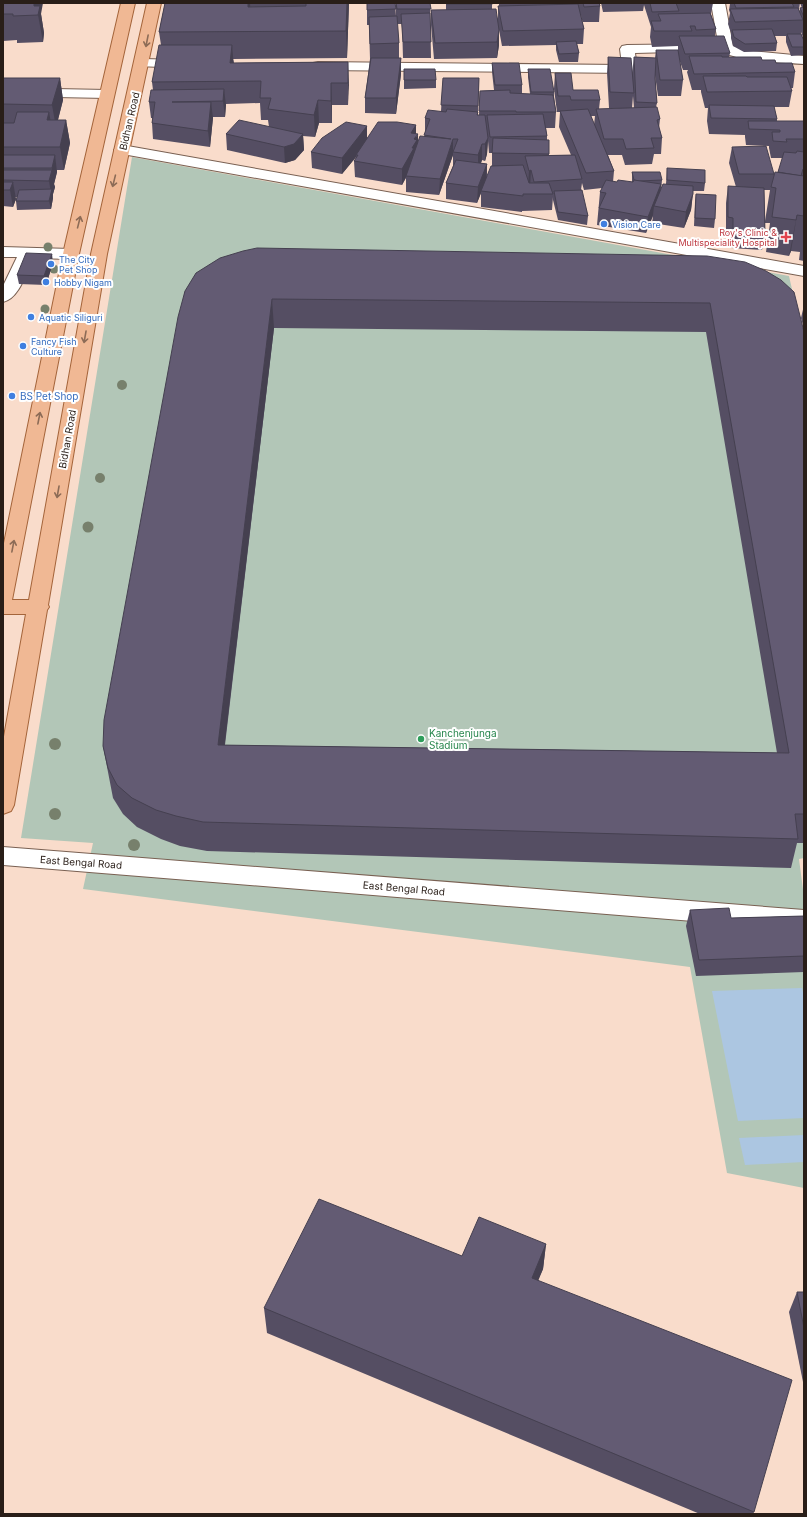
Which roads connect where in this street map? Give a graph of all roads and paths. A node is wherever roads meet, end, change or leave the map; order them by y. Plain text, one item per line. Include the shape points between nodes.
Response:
1 (128, 3) edge
2 (154, 3) edge
3 (718, 3) edge
4 (726, 48) junction
5 (804, 60) edge
6 (142, 64) junction
7 (197, 64) edge
8 (305, 66) edge
9 (3, 92) edge
10 (107, 94) junction
11 (97, 145) junction
12 (122, 150) junction
13 (3, 252) edge
14 (27, 252) junction
15 (71, 254) junction
16 (804, 271) edge
17 (3, 297) edge
18 (48, 371) junction
19 (79, 371) junction
20 (3, 598) edge
21 (3, 607) edge
22 (38, 607) junction
23 (3, 805) edge
24 (3, 856) edge
25 (804, 920) edge

1 - 10 main road
2 -> 6 main road, Bidhan Road
3 - 4 street
4 - 5 street via 742,54
4 - 8 street via 627,49 630,69
6 - 7 street
6 - 12 main road, Bidhan Road
9 - 10 street
10 - 11 main road
11 - 12 main road
15 -> 11 main road
12 - 16 street
12 -> 19 main road, Bidhan Road via 99,254
13 - 14 street
14 - 15 street
14 - 17 street via 12,286
15 - 18 main road
18 - 19 main road
20 -> 18 main road
19 -> 22 main road, Bidhan Road
21 - 22 main road
22 - 23 main road, Bidhan Road
24 - 25 street, East Bengal Road

